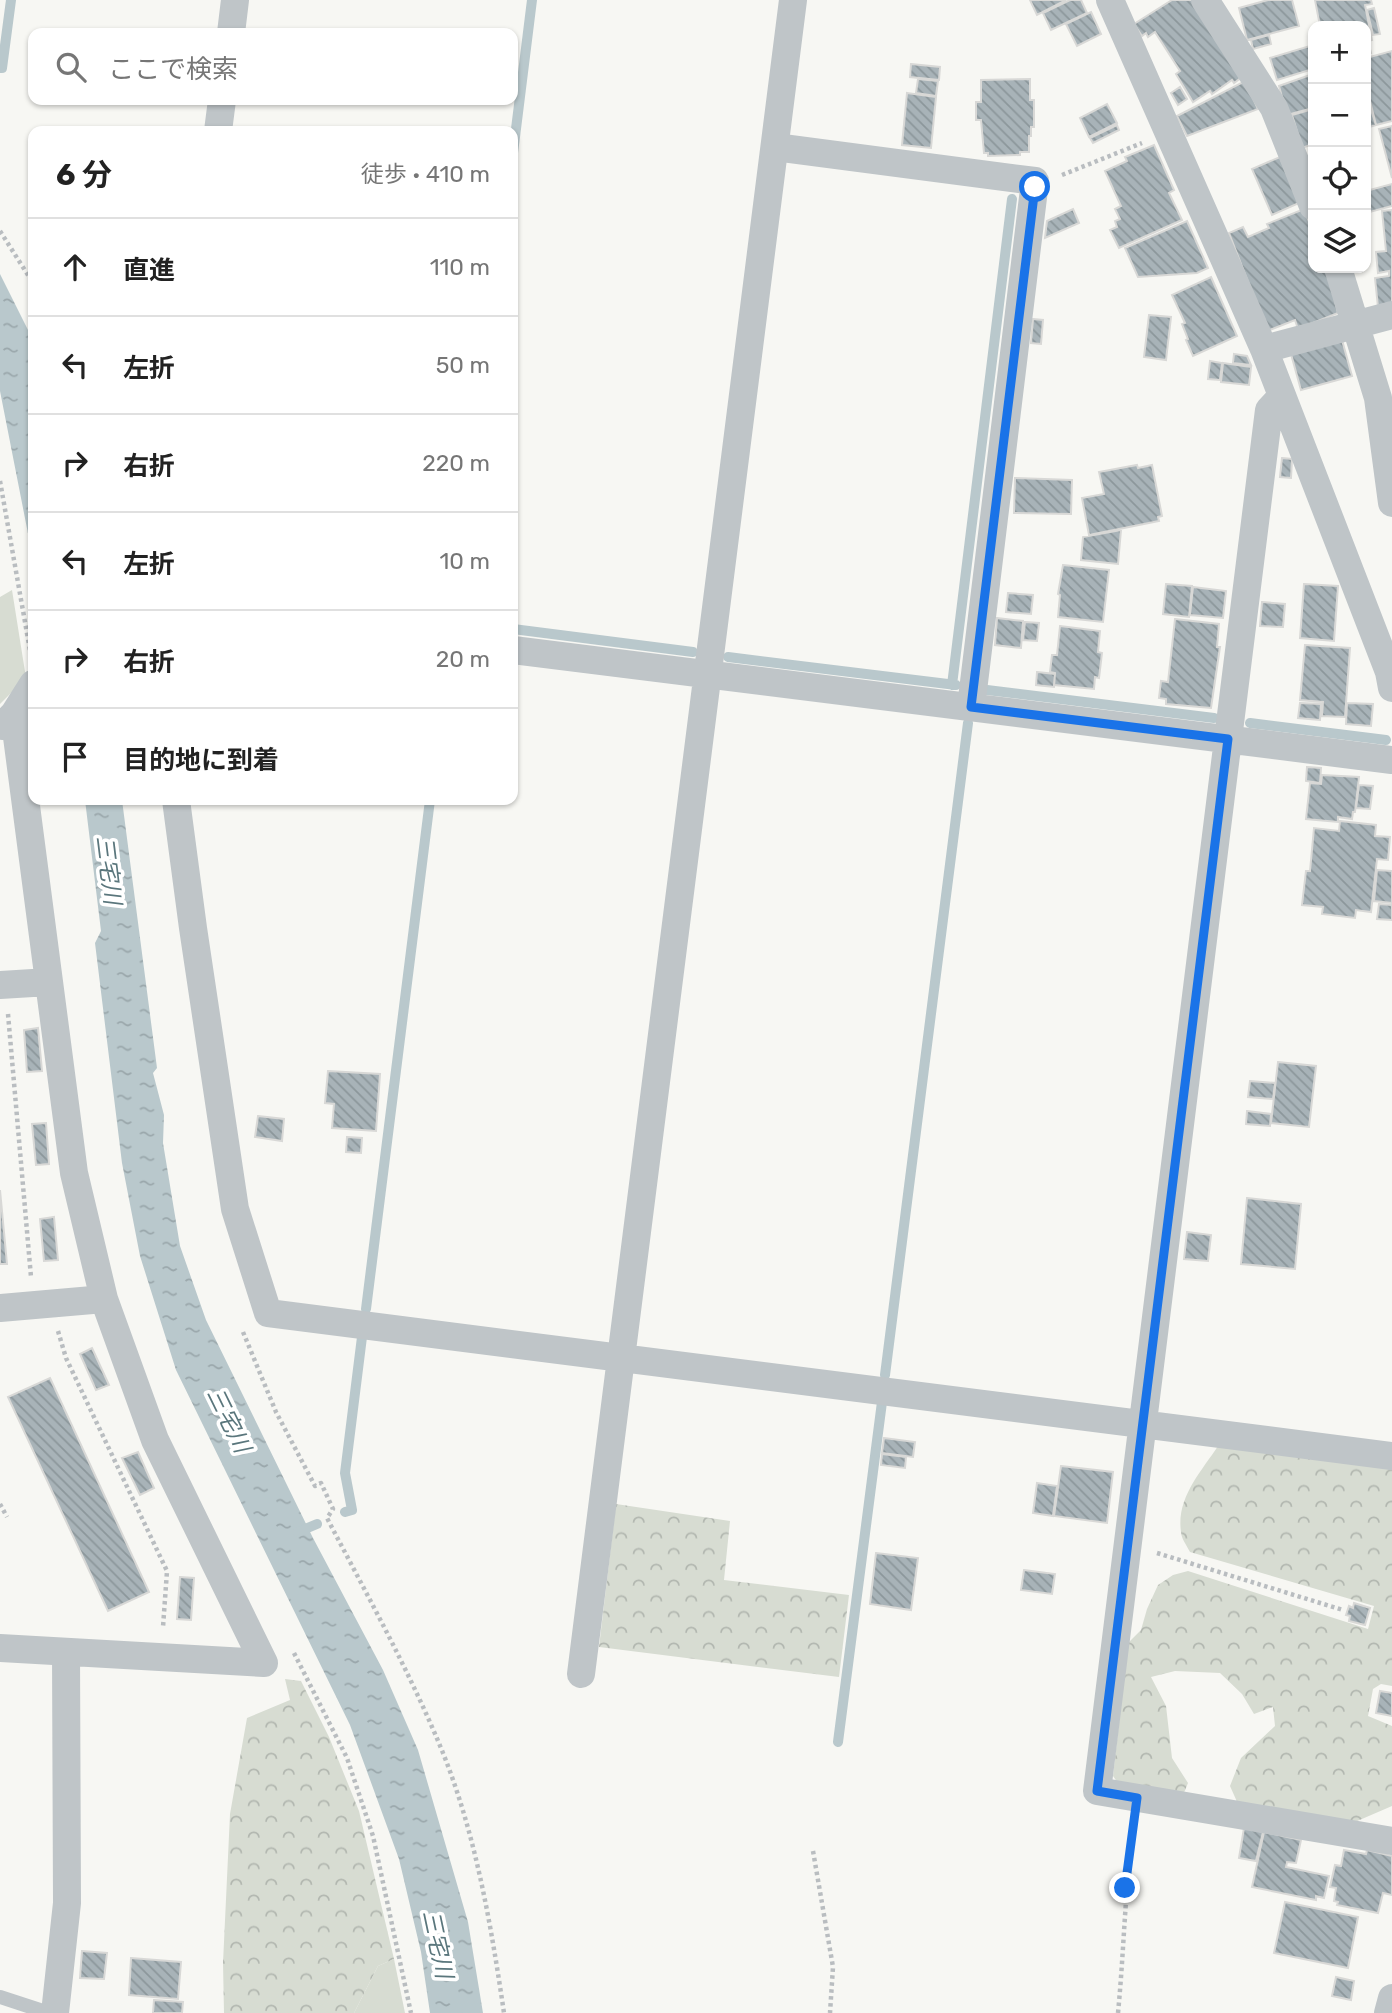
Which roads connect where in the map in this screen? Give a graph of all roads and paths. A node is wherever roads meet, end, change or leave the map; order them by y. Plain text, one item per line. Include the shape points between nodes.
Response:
1 (235, 0) edge
2 (793, 0) edge
3 (1110, 0) edge
4 (1205, 0) edge
5 (231, 28) edge
6 (221, 105) edge
7 (219, 126) edge
8 (1168, 131) junction
9 (775, 147) junction
10 (1035, 187) junction
11 (1308, 193) edge
12 (0, 231) edge
13 (1340, 273) edge
14 (28, 276) edge
15 (1392, 315) edge
16 (1357, 323) junction
17 (1264, 349) junction
18 (1282, 396) junction
19 (0, 481) edge
20 (1392, 503) edge
21 (28, 647) edge
22 (518, 651) edge
23 (1391, 672) edge
24 (708, 674) junction
25 (28, 679) edge
26 (971, 707) junction
27 (7, 721) edge
28 (1228, 739) junction
29 (1392, 760) edge
30 (177, 805) edge
31 (49, 982) junction
32 (3, 985) edge
33 (104, 1299) junction
34 (42, 1304) junction
35 (0, 1308) edge
36 (241, 1327) dead end
37 (621, 1358) junction
38 (1144, 1424) junction
39 (1392, 1456) edge
40 (0, 1504) edge
41 (8, 1517) dead end
42 (1129, 1544) junction
43 (1343, 1610) dead end
44 (0, 1648) edge
45 (66, 1651) junction
46 (294, 1652) dead end
47 (160, 1656) junction
48 (581, 1674) dead end
49 (1137, 1798) junction
50 (1392, 1842) edge
51 (813, 1851) dead end
52 (0, 1997) edge
53 (1392, 1998) edge
54 (49, 2013) edge
55 (55, 2013) edge
56 (411, 2013) edge
57 (504, 2013) edge
58 (830, 2013) edge
59 (1118, 2013) edge
60 (1388, 2013) edge

1 - 5 street
2 - 9 street
3 - 8 street
4 - 11 street via 1274,108
6 - 7 street
8 - 10 path
8 - 17 street
9 - 10 street via 1035,181
9 - 24 street
10 - 26 street
12 - 14 path
13 - 16 street
15 - 16 street
16 - 17 street
16 - 20 street via 1378,398
17 - 18 street
18 - 23 street
18 - 28 street via 1269,410
19 - 21 path
22 - 24 street
24 - 26 street
24 - 37 street
25 - 27 street
26 - 28 street
27 - 31 street
28 - 29 street
28 - 38 street
30 - 37 street via 235,1209 268,1313
31 - 32 street
31 - 33 street via 74,1173
32 - 34 path
33 - 34 street
33 - 47 street via 155,1440 264,1663
34 - 35 street
34 - 47 path via 167,1571
36 - 57 path via 276,1412 315,1486 321,1483 333,1508 327,1518 443,1754 473,1847
37 - 38 street
37 - 48 street
38 - 39 street
38 - 42 street
40 - 41 path
42 - 43 path
42 - 49 street via 1097,1791
44 - 45 street
45 - 47 street
45 - 55 street via 67,1903
46 - 56 path via 347,1758 373,1836
49 - 50 street
49 - 59 path via 1125,1888
51 - 58 path via 834,1967
52 - 54 lane
53 - 60 street

